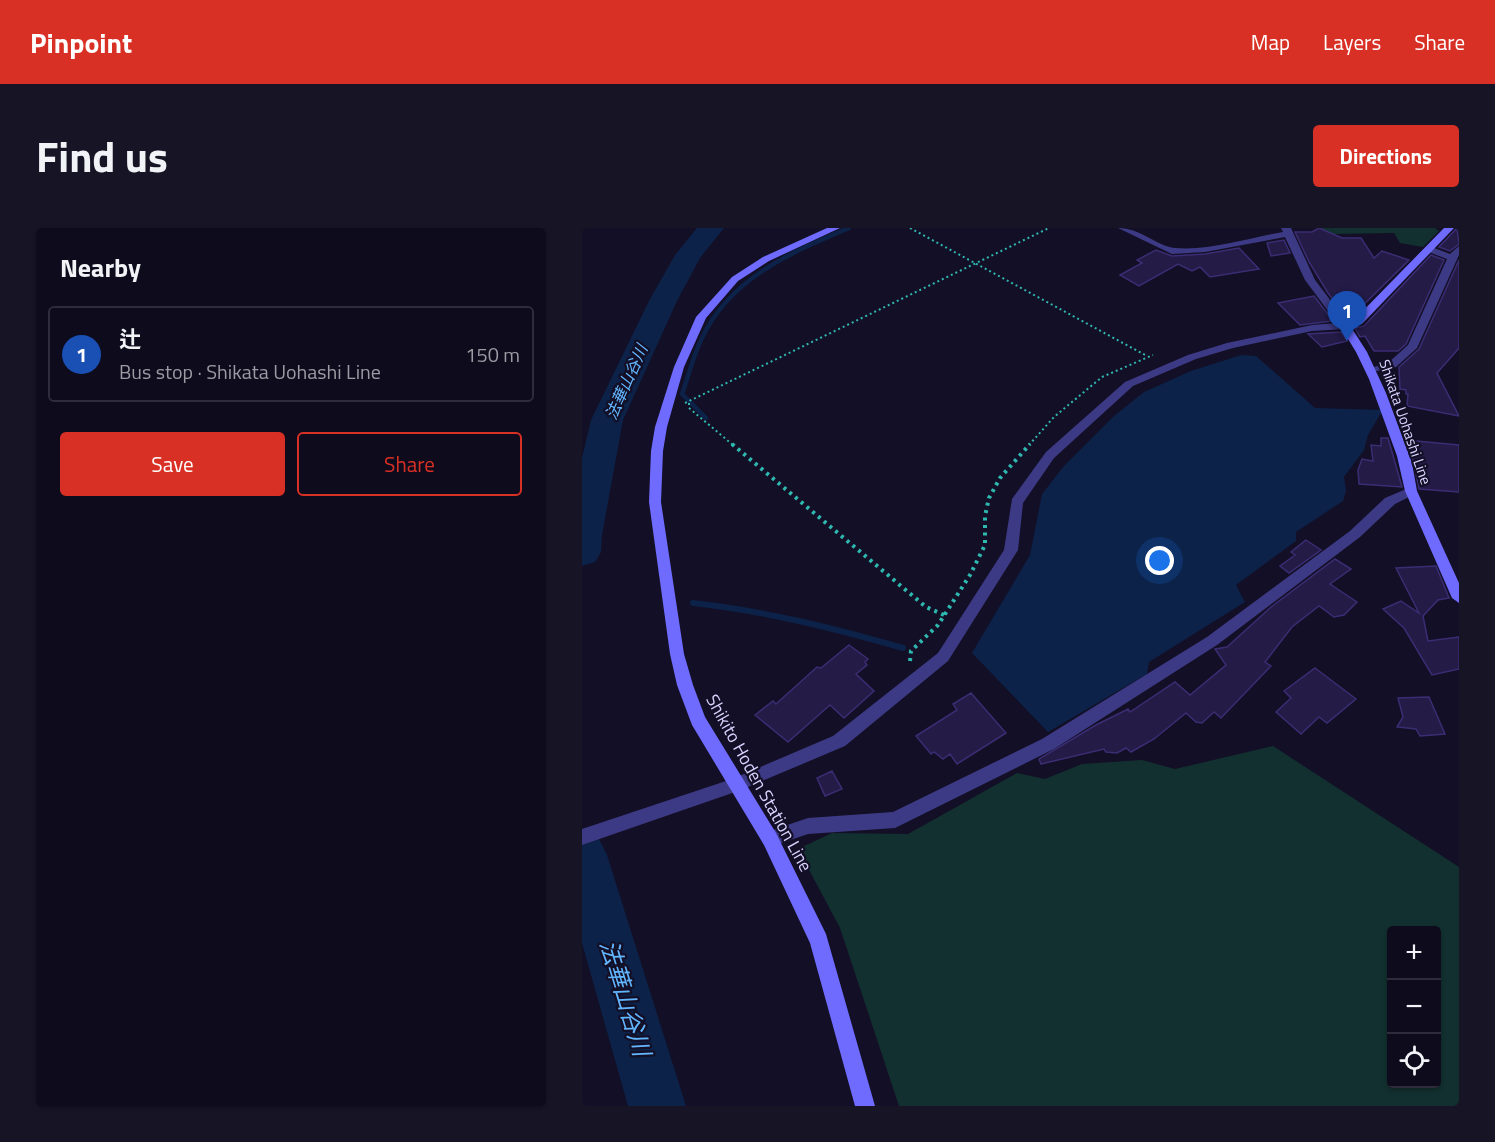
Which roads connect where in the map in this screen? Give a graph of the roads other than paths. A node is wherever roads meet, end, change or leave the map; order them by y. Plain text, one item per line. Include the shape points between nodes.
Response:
1 (835, 228) edge
2 (1122, 228) edge
3 (1449, 228) edge
4 (1287, 231) edge
5 (1429, 249) junction
6 (1455, 254) edge
7 (1345, 326) junction
8 (1371, 371) junction
9 (1411, 490) junction
10 (1459, 598) edge
11 (735, 785) junction
12 (582, 837) edge
13 (770, 839) junction
14 (865, 1106) edge

1 - 11 main road, Shikito Hoden Station Line via 766,259 710,305 692,333 667,405 657,451 655,502 677,654 698,720
2 - 4 street via 1172,251 1205,249
3 - 5 main road
4 - 7 street via 1320,297
5 - 6 street
5 - 7 main road via 1358,322
6 - 8 street via 1413,346 1392,365
7 - 8 main road, Shikata Uohashi Line
7 - 11 street via 1312,327 1231,345 1129,384 1050,455 1017,502 1011,550 943,657 839,741
8 - 9 main road, Shikata Uohashi Line via 1410,477
9 - 10 main road, Shikata Uohashi Line
9 - 13 street via 1390,501 1355,534 1212,641 1048,744 895,820 808,826
11 - 12 street
11 - 13 main road, Shikito Hoden Station Line
13 - 14 main road, Shikito Hoden Station Line via 819,941

